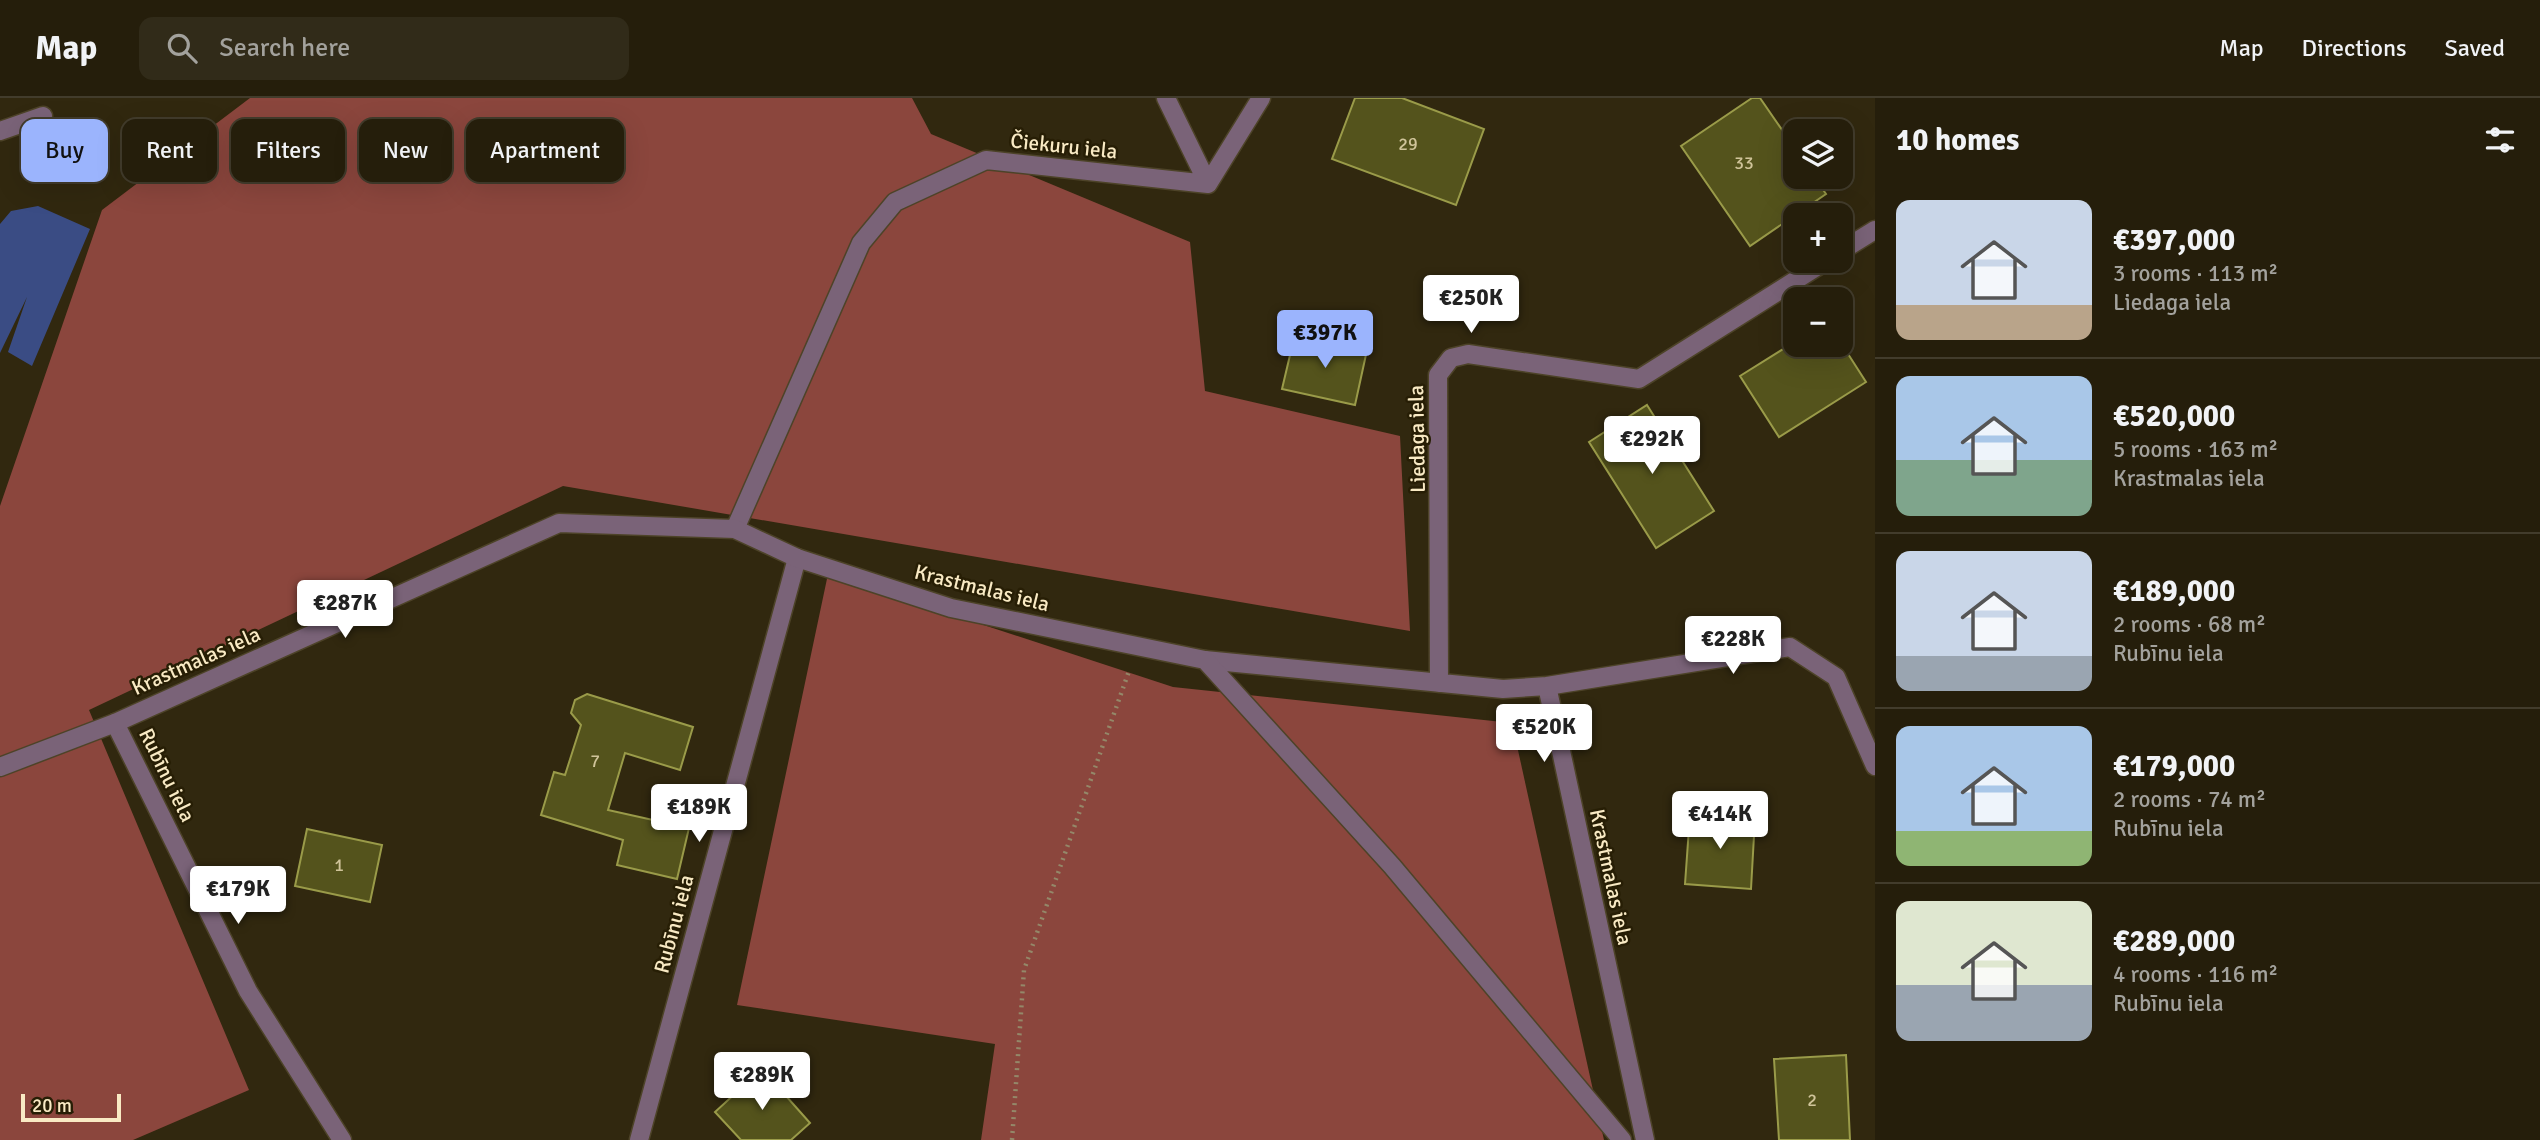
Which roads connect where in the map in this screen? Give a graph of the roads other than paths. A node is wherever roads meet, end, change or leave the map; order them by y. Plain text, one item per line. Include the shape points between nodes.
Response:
1 (1166, 98) edge
2 (1261, 98) edge
3 (43, 116) dead end
4 (0, 131) edge
5 (1208, 184) junction
6 (1875, 230) edge
7 (1853, 244) edge
8 (1807, 273) edge
9 (735, 529) junction
10 (797, 558) junction
11 (1205, 660) junction
12 (1439, 683) junction
13 (1547, 687) junction
14 (115, 723) junction
15 (1875, 766) edge
16 (0, 767) edge
17 (342, 1140) edge
18 (639, 1140) edge
19 (1622, 1140) edge
20 (1645, 1140) edge

1 - 5 street
2 - 5 street
3 - 4 street
5 - 9 street, Čiekuru iela via 986,160 895,202 861,243
6 - 7 street
8 - 12 street, Liedaga iela via 1639,379 1468,354 1451,358 1438,375
9 - 10 street, Krastmalas iela
9 - 14 street, Krastmalas iela via 559,523
10 - 11 street, Krastmalas iela via 951,608
10 - 18 street, Rubīnu iela
11 - 12 street, Krastmalas iela
11 - 19 street via 1392,866
12 - 13 street, Krastmalas iela via 1503,689
13 - 15 street via 1790,647 1836,677
13 - 20 street, Krastmalas iela
14 - 16 street, Krastmalas iela
14 - 17 street, Rubīnu iela via 248,991

